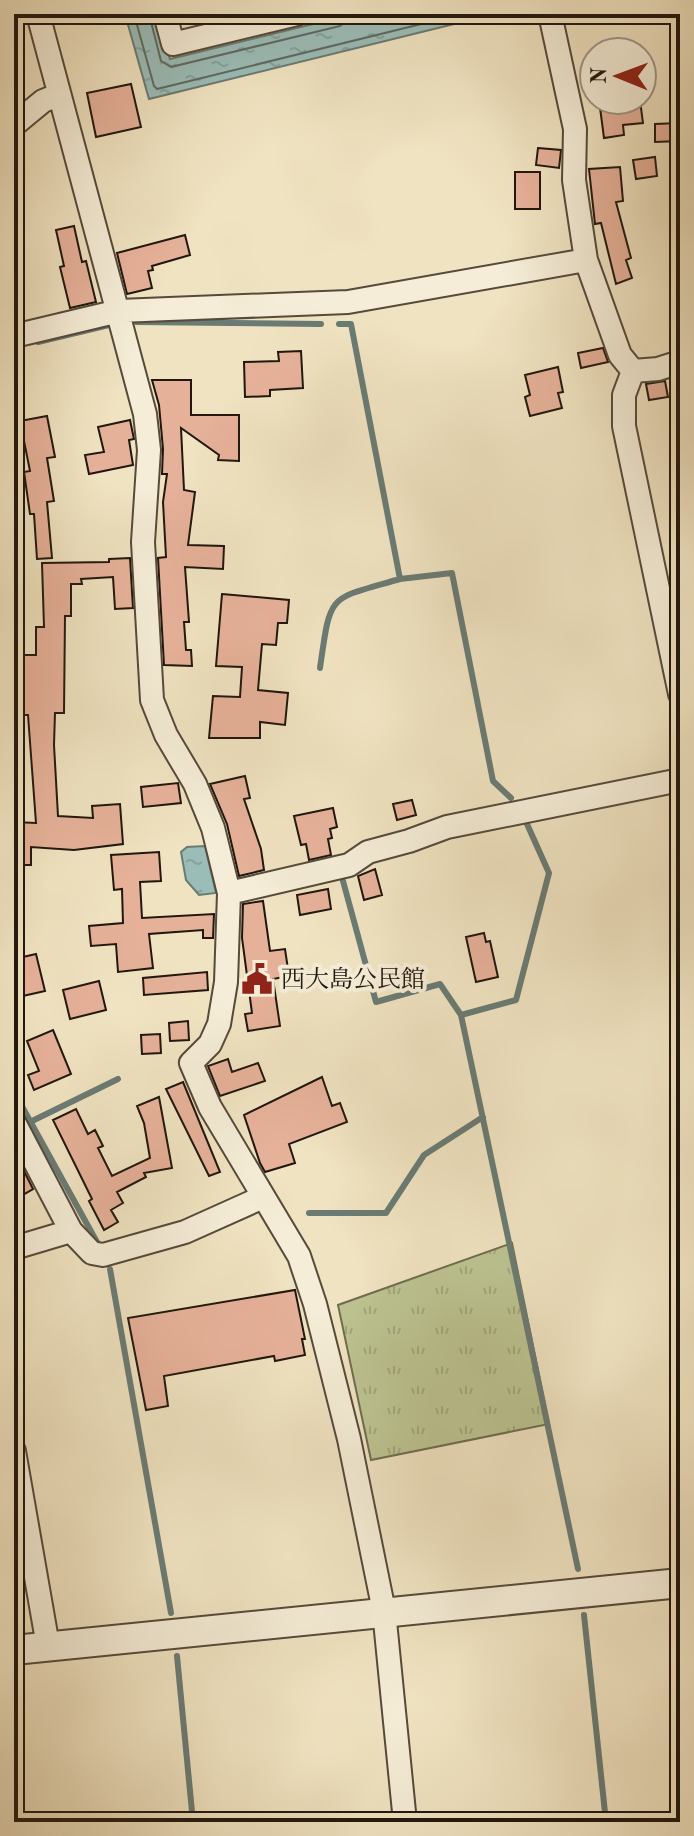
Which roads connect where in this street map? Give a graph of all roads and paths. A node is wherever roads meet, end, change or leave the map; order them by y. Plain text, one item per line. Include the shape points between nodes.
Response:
1 (38, 14) edge
2 (165, 14) edge
3 (297, 14) edge
4 (550, 14) edge
5 (58, 95) junction
6 (14, 125) edge
7 (586, 260) junction
8 (119, 311) junction
9 (14, 336) edge
10 (680, 362) edge
11 (633, 371) junction
12 (680, 694) edge
13 (680, 780) edge
14 (229, 893) junction
15 (14, 1122) edge
16 (263, 1197) junction
17 (71, 1231) junction
18 (14, 1248) edge
19 (14, 1451) edge
20 (680, 1583) edge
21 (384, 1611) junction
22 (48, 1646) junction
23 (14, 1650) edge
24 (405, 1822) edge

1 - 5 street
2 - 3 street via 173,44
4 - 7 street via 575,129 574,180
5 - 6 street
5 - 8 street
7 - 8 street via 348,302
7 - 11 street via 620,355
8 - 9 street
8 - 14 street via 149,450 143,542 152,700 213,828
10 - 11 street
11 - 12 street via 624,395 624,426
13 - 14 street via 447,827 368,852 349,865
14 - 16 street via 219,1024 210,1044 191,1063 210,1107
15 - 17 street
16 - 17 street via 185,1232 103,1255 92,1253
16 - 21 street via 299,1256 315,1304
17 - 18 street
19 - 22 street
20 - 21 street
21 - 22 street
21 - 24 street
22 - 23 street

